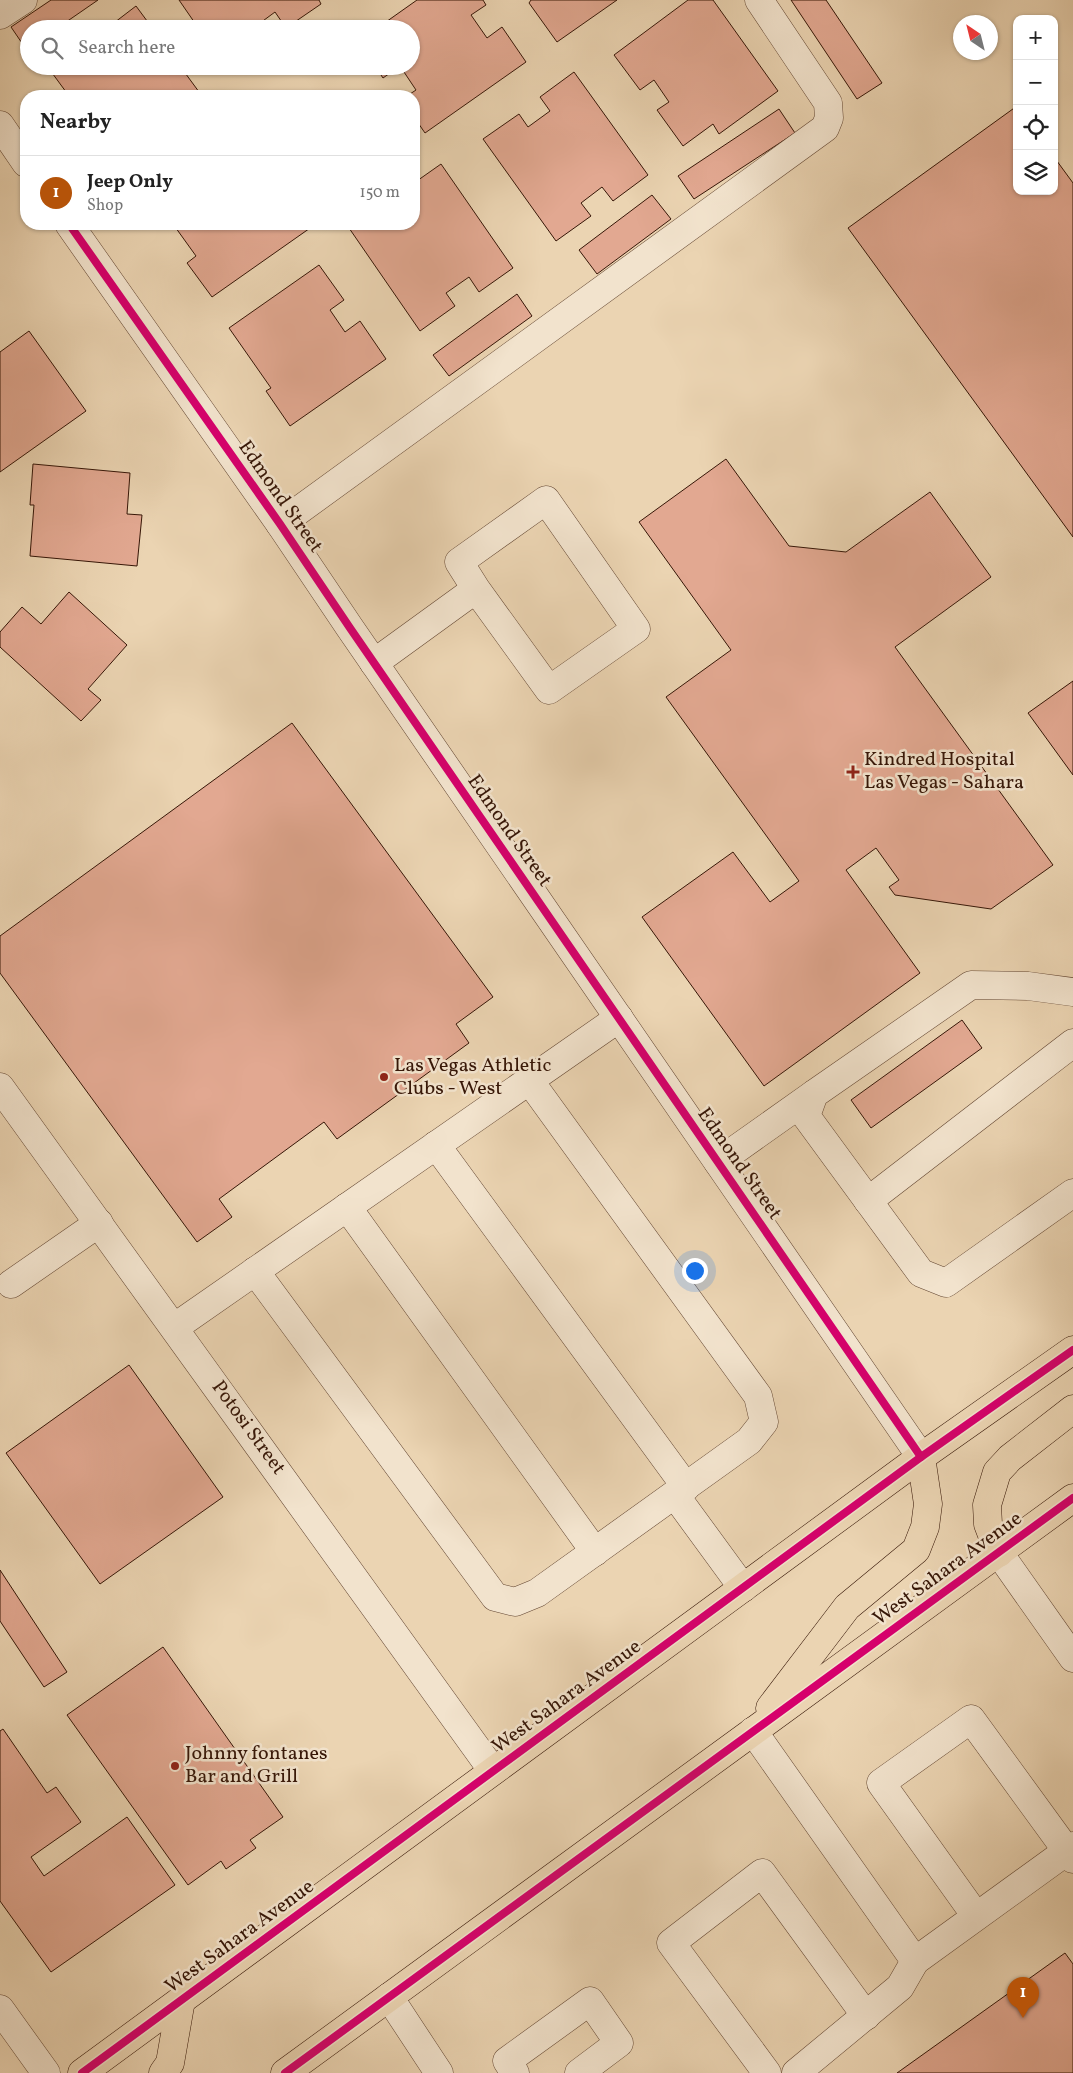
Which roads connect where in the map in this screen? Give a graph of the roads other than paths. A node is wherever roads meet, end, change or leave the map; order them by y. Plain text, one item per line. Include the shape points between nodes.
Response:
1 (22, 0) edge
2 (759, 0) edge
3 (0, 16) edge
4 (0, 125) edge
5 (20, 154) edge
6 (73, 230) edge
7 (280, 524) junction
8 (476, 589) junction
9 (374, 663) junction
10 (1073, 992) edge
11 (618, 1018) junction
12 (1073, 1043) edge
13 (529, 1080) junction
14 (0, 1087) edge
15 (814, 1094) junction
16 (9, 1119) edge
17 (436, 1145) junction
18 (718, 1162) junction
19 (1073, 1193) edge
20 (868, 1201) junction
21 (346, 1207) junction
22 (99, 1224) junction
23 (255, 1271) junction
24 (11, 1284) dead end
25 (175, 1327) junction
26 (1073, 1350) edge
27 (1073, 1409) edge
28 (921, 1457) junction
29 (680, 1491) junction
30 (1073, 1498) edge
31 (595, 1552) junction
32 (998, 1553) junction
33 (743, 1588) junction
34 (1073, 1658) edge
35 (753, 1731) junction
36 (493, 1771) junction
37 (1071, 1852) edge
38 (976, 1916) junction
39 (915, 1961) junction
40 (389, 1997) junction
41 (181, 2000) junction
42 (0, 2009) edge
43 (866, 2016) junction
44 (46, 2073) edge
45 (82, 2073) edge
46 (163, 2073) edge
47 (286, 2073) edge
48 (439, 2073) edge
49 (515, 2073) edge
50 (579, 2073) edge
51 (767, 2073) edge
52 (796, 2073) edge

1 - 3 street
2 - 7 street via 828,103 826,128
4 - 5 street
6 - 7 street, Edmond Street
7 - 9 street, Edmond Street
8 - 8 street via 549,690 636,629 546,500 459,562
8 - 9 street
9 - 11 street, Edmond Street
10 - 15 street via 1028,986 971,985
11 - 13 street
11 - 18 street, Edmond Street
12 - 20 street
13 - 17 street
13 - 29 street via 758,1396 764,1422 749,1441
14 - 16 street, Potosi Street
15 - 18 street
15 - 20 street via 806,1116
16 - 22 street, Potosi Street
17 - 21 street
17 - 29 street
18 - 28 street, Edmond Street
19 - 20 street via 946,1283 922,1273
21 - 23 street
21 - 31 street
22 - 24 street
22 - 25 street, Potosi Street
23 - 25 street
23 - 31 street via 495,1597 515,1602 537,1593
25 - 36 street, Potosi Street
26 - 28 main road, West Sahara Avenue
27 - 32 main road via 997,1472 987,1505 988,1524
28 - 33 main road, West Sahara Avenue
28 - 35 main road via 928,1504 925,1528 916,1550 847,1607
29 - 31 street
29 - 33 street
30 - 32 main road, West Sahara Avenue
32 - 34 street
32 - 35 main road, West Sahara Avenue
33 - 36 main road, West Sahara Avenue
35 - 39 street
35 - 40 main road, West Sahara Avenue
36 - 41 main road, West Sahara Avenue
37 - 38 street
37 - 38 street via 971,1719 881,1783
38 - 39 street
39 - 43 street via 900,1987
40 - 47 main road, West Sahara Avenue
40 - 48 street
41 - 45 main road, West Sahara Avenue
41 - 46 main road via 172,2057
42 - 44 street
43 - 51 street via 762,1873 671,1943
43 - 52 street
49 - 50 street via 507,2061 590,2000 619,2043

